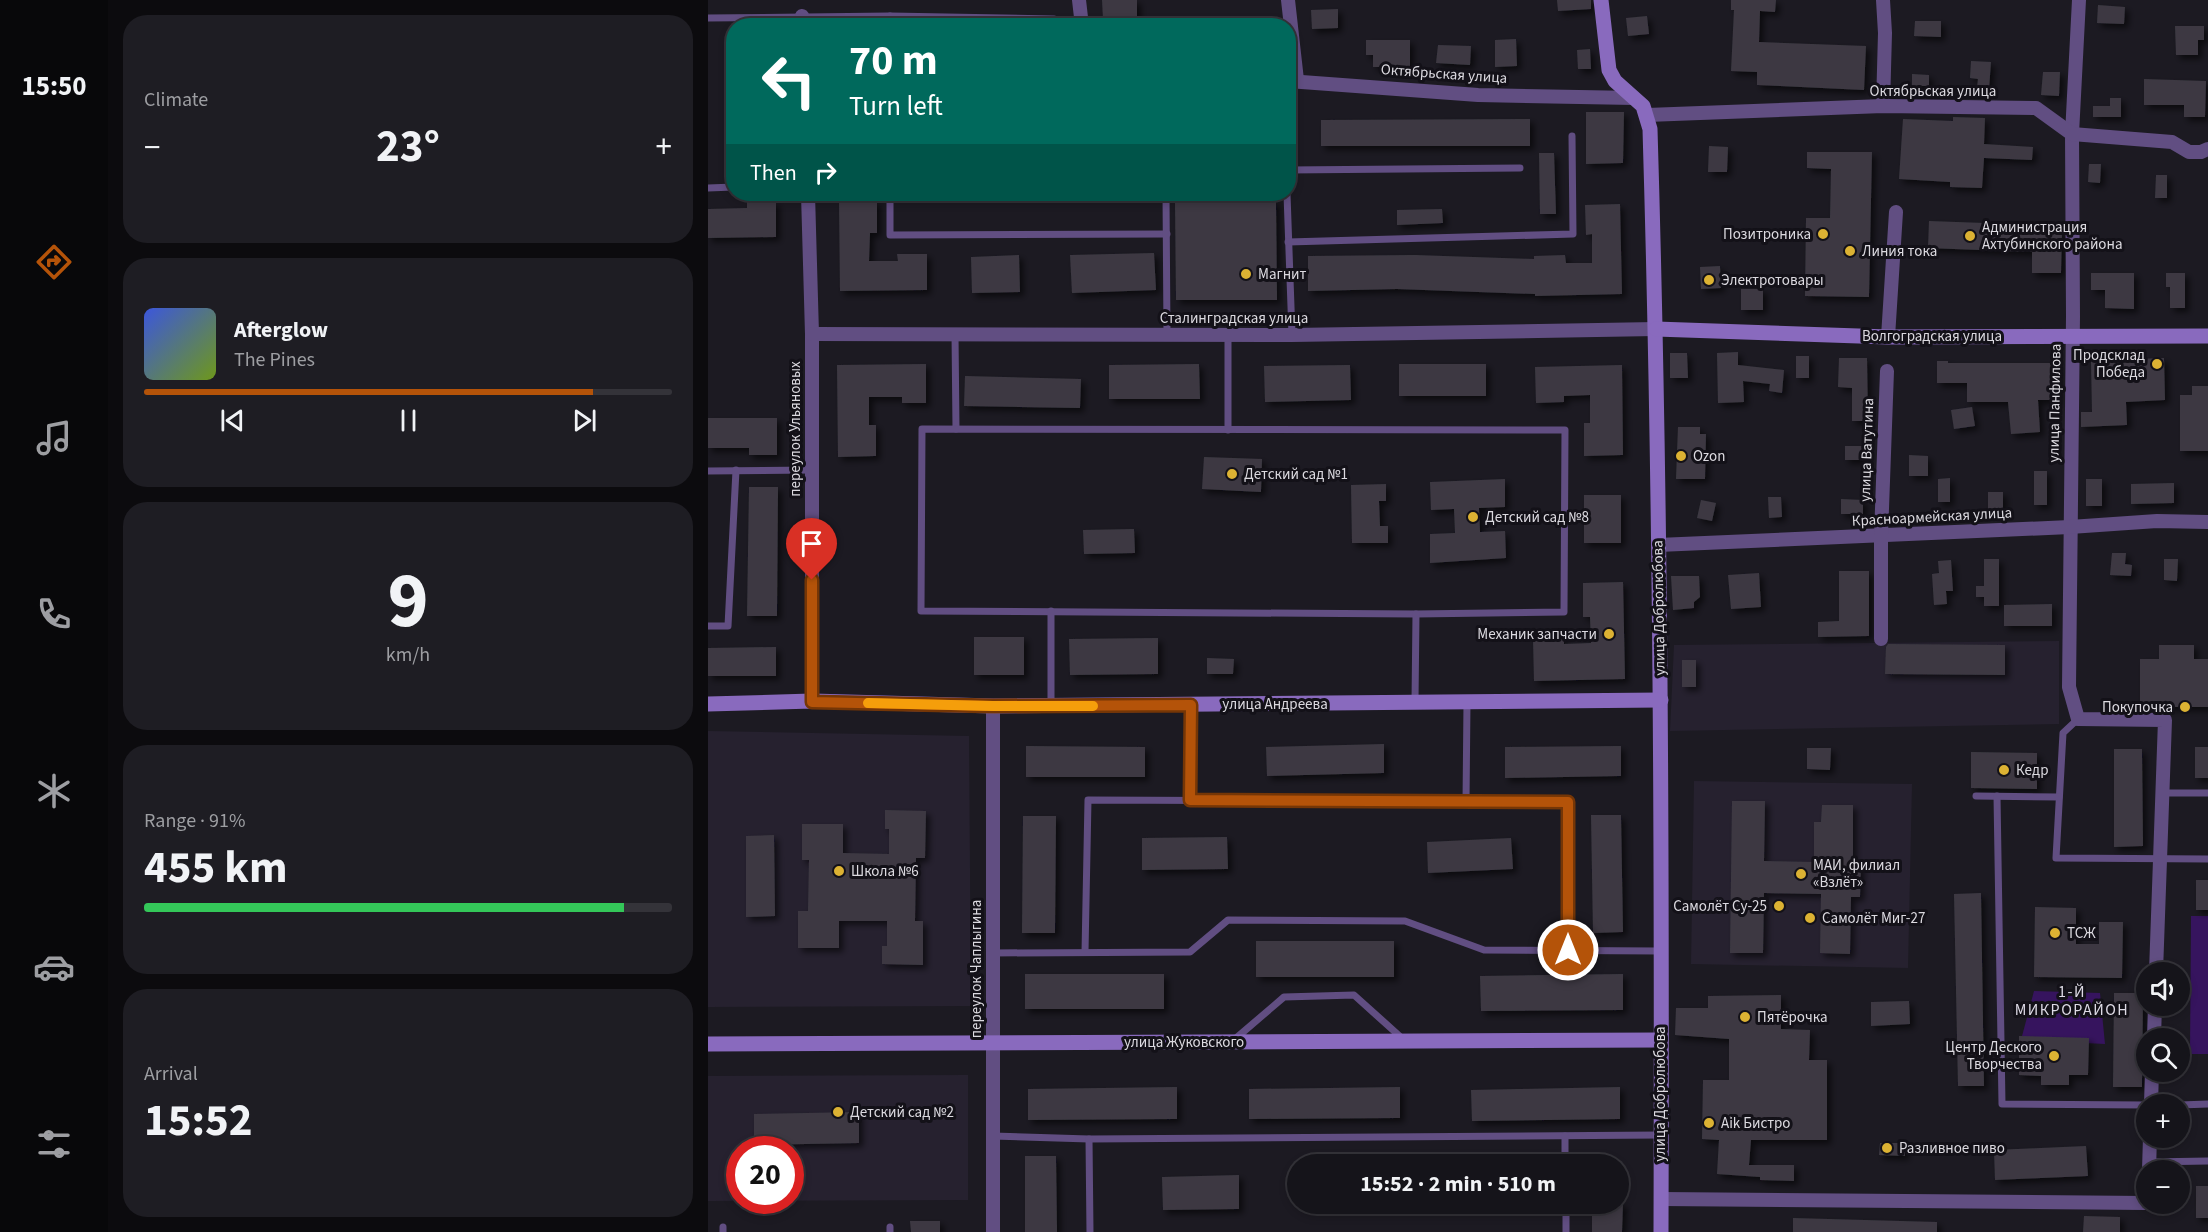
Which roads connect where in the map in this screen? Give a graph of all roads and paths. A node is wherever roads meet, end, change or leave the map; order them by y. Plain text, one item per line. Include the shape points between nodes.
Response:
1 (1079, 0) edge
2 (1288, 0) edge
3 (1600, 0) edge
4 (1883, 0) edge
5 (2079, 0) edge
6 (890, 16) joint
7 (708, 18) edge
8 (855, 18) edge
9 (999, 18) edge
10 (1081, 18) edge
11 (1289, 18) edge
12 (726, 19) edge
13 (1296, 81) edge
14 (1634, 98) junction
15 (1883, 106) junction
16 (1647, 115) junction
17 (2072, 134) junction
18 (1572, 136) dead end
19 (2208, 149) edge
20 (1520, 168) dead end
21 (1296, 170) edge
22 (726, 187) edge
23 (708, 188) edge
24 (808, 201) edge
25 (890, 201) edge
26 (1166, 201) edge
27 (1287, 201) edge
28 (1896, 212) dead end
29 (1167, 234) junction
30 (1288, 242) junction
31 (1656, 329) junction
32 (812, 334) junction
33 (955, 334) junction
34 (1167, 335) junction
35 (1228, 335) junction
36 (1292, 335) junction
37 (2073, 335) junction
38 (2208, 336) edge
39 (1888, 337) junction
40 (1887, 371) dead end
41 (956, 429) junction
42 (1228, 430) junction
43 (736, 470) junction
44 (812, 470) junction
45 (708, 471) edge
46 (2208, 522) edge
47 (2070, 527) junction
48 (1881, 536) junction
49 (1658, 545) junction
50 (1051, 611) junction
51 (1416, 614) junction
52 (708, 626) edge
53 (1881, 639) dead end
54 (1661, 700) junction
55 (812, 702) junction
56 (1415, 703) junction
57 (1467, 703) junction
58 (708, 704) edge
59 (1191, 705) junction
60 (993, 706) junction
61 (1051, 706) junction
62 (2078, 719) junction
63 (2162, 793) junction
64 (2208, 793) edge
65 (1976, 796) dead end
66 (1997, 796) junction
67 (2059, 797) junction
68 (1190, 800) junction
69 (1466, 802) junction
70 (2160, 859) junction
71 (2208, 859) edge
72 (1568, 950) junction
73 (1660, 951) junction
74 (1085, 952) junction
75 (993, 953) junction
76 (2156, 962) edge
77 (1660, 1040) junction
78 (1406, 1041) junction
79 (993, 1042) junction
80 (1233, 1042) junction
81 (708, 1044) edge
82 (2208, 1104) edge
83 (2136, 1105) edge
84 (2190, 1105) edge
85 (1660, 1135) junction
86 (993, 1136) junction
87 (1565, 1136) junction
88 (1089, 1138) junction
89 (1565, 1154) edge
90 (2208, 1161) edge
91 (2190, 1163) edge
92 (1661, 1199) junction
93 (2136, 1203) edge
94 (1566, 1214) edge
95 (993, 1232) edge
96 (1090, 1232) edge
97 (1566, 1232) edge
98 (1661, 1232) edge

1 - 10 street
2 - 11 street
3 - 14 street via 1609,70
4 - 15 street
5 - 17 street, улица Панфилова
6 - 8 lane
6 - 9 lane
7 - 12 lane
13 - 14 street, Октябрьская улица via 1478,94
14 - 16 street
15 - 16 street, Октябрьская улица
15 - 17 street, Октябрьская улица via 2036,108
16 - 31 street, улица Добролюбова
17 - 19 street via 2172,142 2190,152
17 - 37 street, улица Панфилова
18 - 30 lane via 1573,234
20 - 21 lane
22 - 23 lane
24 - 32 street, переулок Ульяновых
25 - 29 lane via 890,235
26 - 29 lane
27 - 30 lane
28 - 39 street
29 - 34 lane
30 - 36 lane
31 - 36 street, Сталинградская улица
31 - 39 street, Волгоградская улица
31 - 49 street, улица Добролюбова
32 - 33 street, Сталинградская улица
32 - 44 street, переулок Ульяновых
33 - 34 street, Сталинградская улица
33 - 41 lane
34 - 35 street, Сталинградская улица
35 - 36 street, Сталинградская улица
35 - 42 lane
37 - 38 street, Волгоградская улица
37 - 39 street, Волгоградская улица
37 - 47 street, улица Панфилова
40 - 48 street, улица Ватутина
41 - 42 lane
41 - 50 lane via 922,429 921,611
42 - 51 lane via 1565,430 1564,612
43 - 44 lane
43 - 45 lane
43 - 52 lane via 728,626
44 - 55 street, переулок Ульяновых
46 - 47 street, Красноармейская улица
47 - 48 street, Красноармейская улица
47 - 62 street, улица Панфилова via 2069,687
48 - 49 street, Красноармейская улица
48 - 53 street, улица Ватутина
49 - 54 street, улица Добролюбова
50 - 51 lane
50 - 61 lane
51 - 56 lane
54 - 57 street, улица Андреева
54 - 73 street, улица Добролюбова
55 - 58 street, улица Андреева
55 - 60 street, улица Андреева
56 - 57 street, улица Андреева
56 - 59 street, улица Андреева
57 - 69 lane
59 - 61 street, улица Андреева
59 - 68 lane
60 - 61 street, улица Андреева
60 - 75 street, переулок Чаплыгина
62 - 63 street via 2165,720
62 - 67 lane via 2063,733
63 - 64 lane
63 - 70 street
65 - 66 lane
66 - 67 lane
66 - 83 lane via 2002,1104
67 - 70 lane via 2056,858
68 - 69 lane
68 - 74 lane via 1088,800
69 - 72 lane via 1568,802
70 - 71 lane
70 - 76 street
72 - 73 lane
72 - 74 lane via 1484,950 1405,921 1228,920 1190,952
73 - 77 street, улица Добролюбова
74 - 75 lane
75 - 79 street, переулок Чаплыгина
77 - 78 street, улица Жуковского
77 - 85 street, улица Добролюбова
78 - 80 street, улица Жуковского
78 - 80 lane via 1354,995 1284,997
79 - 80 street, улица Жуковского
79 - 81 street, улица Жуковского
79 - 86 street, переулок Чаплыгина
82 - 84 lane
85 - 87 lane
85 - 92 street, улица Добролюбова
86 - 88 lane
86 - 95 street, переулок Чаплыгина
87 - 88 lane
87 - 89 lane
88 - 96 lane
90 - 91 lane
92 - 93 street
92 - 98 street, улица Добролюбова
94 - 97 lane

